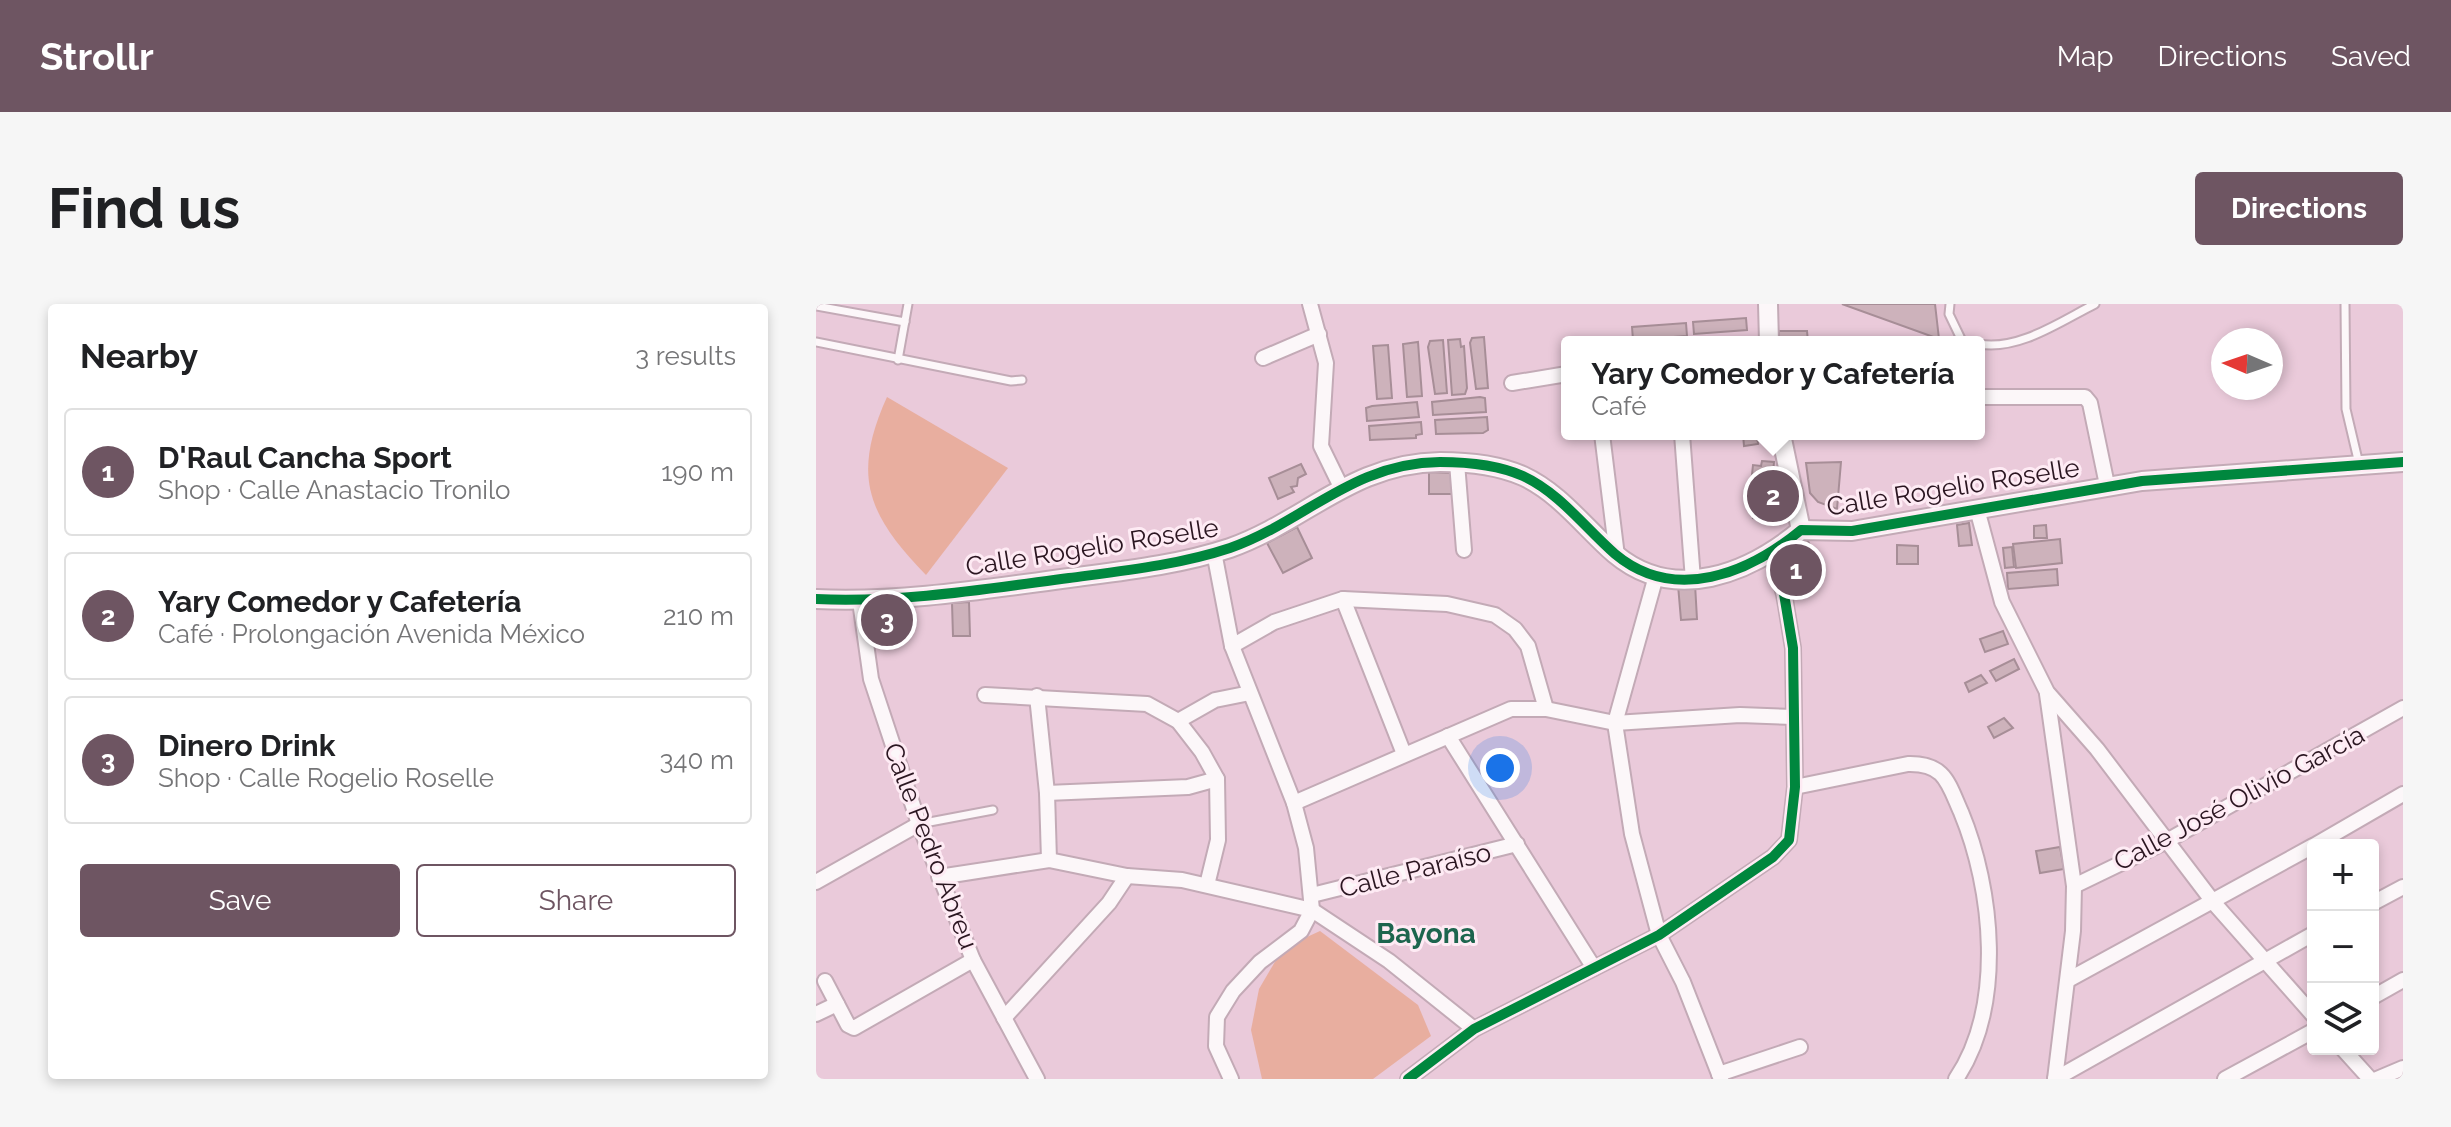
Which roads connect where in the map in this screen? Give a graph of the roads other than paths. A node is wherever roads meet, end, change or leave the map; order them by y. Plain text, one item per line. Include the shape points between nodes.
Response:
1 (908, 304) edge
2 (1310, 304) edge
3 (1768, 304) edge
4 (1950, 304) edge
5 (2095, 304) edge
6 (2345, 304) edge
7 (816, 306) edge
8 (905, 322) junction
9 (1319, 334) junction
10 (1769, 336) edge
11 (1960, 336) edge
12 (816, 342) edge
13 (1985, 345) edge
14 (1263, 358) dead end
15 (898, 360) junction
16 (1561, 375) edge
17 (1022, 380) dead end
18 (1512, 383) dead end
19 (1985, 397) edge
20 (1603, 440) edge
21 (1682, 440) edge
22 (1782, 440) edge
23 (2403, 462) edge
24 (1457, 463) junction
25 (2359, 464) junction
26 (2107, 485) junction
27 (1341, 487) junction
28 (1977, 509) junction
29 (1801, 530) junction
30 (1464, 550) dead end
31 (1214, 552) junction
32 (1772, 553) junction
33 (1617, 556) junction
34 (1656, 576) junction
35 (1693, 580) junction
36 (816, 599) edge
37 (1343, 599) junction
38 (860, 601) junction
39 (1232, 646) junction
40 (2047, 692) junction
41 (1250, 693) junction
42 (985, 695) dead end
43 (1037, 696) junction
44 (2403, 708) edge
45 (1546, 709) junction
46 (1794, 717) junction
47 (1178, 721) junction
48 (1615, 723) junction
49 (1448, 736) junction
50 (1404, 754) junction
51 (1217, 779) junction
52 (1795, 787) junction
53 (1047, 793) junction
54 (2403, 794) edge
55 (1294, 803) junction
56 (993, 810) dead end
57 (919, 824) junction
58 (2326, 839) edge
59 (2165, 842) junction
60 (1517, 844) junction
61 (2307, 850) edge
62 (1049, 860) junction
63 (1127, 876) junction
64 (939, 877) junction
65 (816, 882) edge
66 (1207, 885) junction
67 (2074, 886) junction
68 (2403, 887) edge
69 (2379, 900) edge
70 (1312, 902) junction
71 (2214, 903) junction
72 (1659, 935) junction
73 (2307, 937) edge
74 (973, 960) junction
75 (2266, 960) junction
76 (1594, 968) junction
77 (2068, 980) junction
78 (2403, 980) edge
79 (825, 981) dead end
80 (2379, 994) edge
81 (837, 1004) junction
82 (2307, 1008) edge
83 (816, 1014) edge
84 (1004, 1018) junction
85 (1474, 1029) junction
86 (2307, 1034) edge
87 (1800, 1047) dead end
88 (2348, 1055) edge
89 (2403, 1068) edge
90 (1431, 1073) edge
91 (1720, 1076) edge
92 (1037, 1079) edge
93 (1231, 1079) edge
94 (1408, 1079) edge
95 (1956, 1079) edge
96 (2055, 1079) edge
97 (2225, 1079) edge
98 (2370, 1079) edge
99 (2377, 1079) edge

1 - 8 lane
2 - 9 street
3 - 10 street
4 - 11 lane
5 - 13 lane via 2023,340
6 - 25 lane via 2346,409
7 - 8 lane
8 - 15 lane
9 - 14 street
9 - 27 street via 1327,390 1321,446
12 - 15 lane
15 - 17 lane
16 - 18 street
19 - 26 street via 2085,397
20 - 33 street
21 - 35 street
22 - 29 street
23 - 25 street, Calle Rogelio Roselle
24 - 27 street, Calle Rogelio Roselle via 1389,467
24 - 30 street
24 - 33 street, Calle Rogelio Roselle via 1492,467 1549,491
25 - 26 street, Calle Rogelio Roselle
26 - 28 street, Calle Rogelio Roselle
27 - 31 street, Calle Rogelio Roselle via 1249,539
28 - 29 street, Calle Rogelio Roselle via 1852,531
28 - 40 street via 2002,602
29 - 32 street, Calle Rogelio Roselle
31 - 38 street, Calle Rogelio Roselle via 1087,575
31 - 39 street
32 - 35 street, Calle Rogelio Roselle via 1745,569
32 - 46 street via 1791,626
33 - 34 street, Calle Rogelio Roselle
34 - 35 street, Calle Rogelio Roselle
34 - 48 street
36 - 38 street, Calle Rogelio Roselle
37 - 39 street via 1274,622
37 - 45 street via 1447,604 1495,615 1528,646
37 - 50 street
38 - 57 street, Calle Pedro Abreu via 871,679
39 - 41 street
40 - 59 street via 2097,749
40 - 67 street
41 - 47 street via 1215,700
41 - 55 street
42 - 43 street
43 - 47 street via 1147,704
43 - 53 street
44 - 59 street, Calle José Olivio García
45 - 48 street
45 - 49 street via 1505,710
46 - 48 street
46 - 52 street
47 - 51 street
48 - 72 street via 1632,834
49 - 50 street
49 - 60 street
50 - 55 street
51 - 53 street via 1188,787
51 - 66 street via 1218,840
52 - 72 street via 1791,829 1781,849
52 - 95 street via 1925,763 1947,779 1982,873 1990,923 1979,1029
53 - 62 street
54 - 58 street
55 - 70 street
56 - 57 lane
57 - 64 street, Calle Pedro Abreu
57 - 65 street
59 - 67 street, Calle José Olivio García
59 - 71 street
60 - 70 street, Calle Paraíso
60 - 76 street
61 - 71 street
62 - 63 street
62 - 64 street
63 - 66 street
63 - 84 street via 1100,914
64 - 74 street, Calle Pedro Abreu
66 - 70 street
67 - 77 street
68 - 69 street
70 - 85 street
70 - 93 street via 1301,931 1260,962 1217,1017 1216,1046
71 - 75 street
71 - 77 street
72 - 76 street
72 - 91 street
73 - 75 street
74 - 81 street via 854,1028
74 - 84 street, Calle Pedro Abreu
75 - 82 street
75 - 96 street
76 - 85 street
77 - 96 street
78 - 80 street
79 - 81 street
81 - 83 street
84 - 92 street, Calle Pedro Abreu
85 - 90 street
86 - 97 street
87 - 91 street
88 - 98 street
89 - 99 street
90 - 94 street

